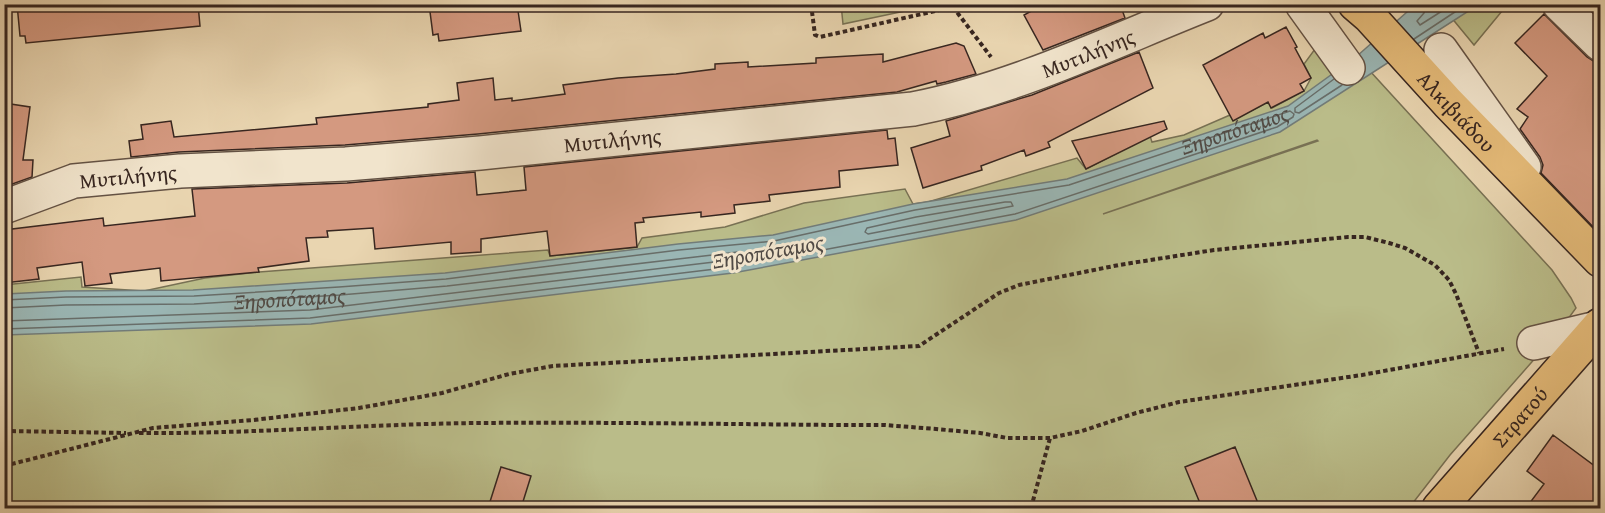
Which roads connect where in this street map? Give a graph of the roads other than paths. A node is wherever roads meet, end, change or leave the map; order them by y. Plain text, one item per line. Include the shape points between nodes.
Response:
1 (1227, 4) edge
2 (1233, 4) edge
3 (1302, 4) edge
4 (1559, 4) edge
5 (1194, 7) edge
6 (1362, 10) edge
7 (1600, 44) edge
8 (1441, 50) dead end
9 (1348, 68) dead end
10 (4, 207) edge
11 (1560, 218) junction
12 (1600, 260) edge
13 (1599, 327) edge
14 (1534, 343) road end
15 (1439, 508) edge

1 - 2 street
3 - 9 street
4 - 7 street
5 - 10 street, Μυτιλήνης via 1010,82 940,103 862,115 369,162 180,171 74,181
6 - 11 main road, Αλκιβιάδου
8 - 11 street, Αλκιβιάδου
11 - 12 main road, Αλκιβιάδου
13 - 14 street
13 - 15 main road, Στρατού

